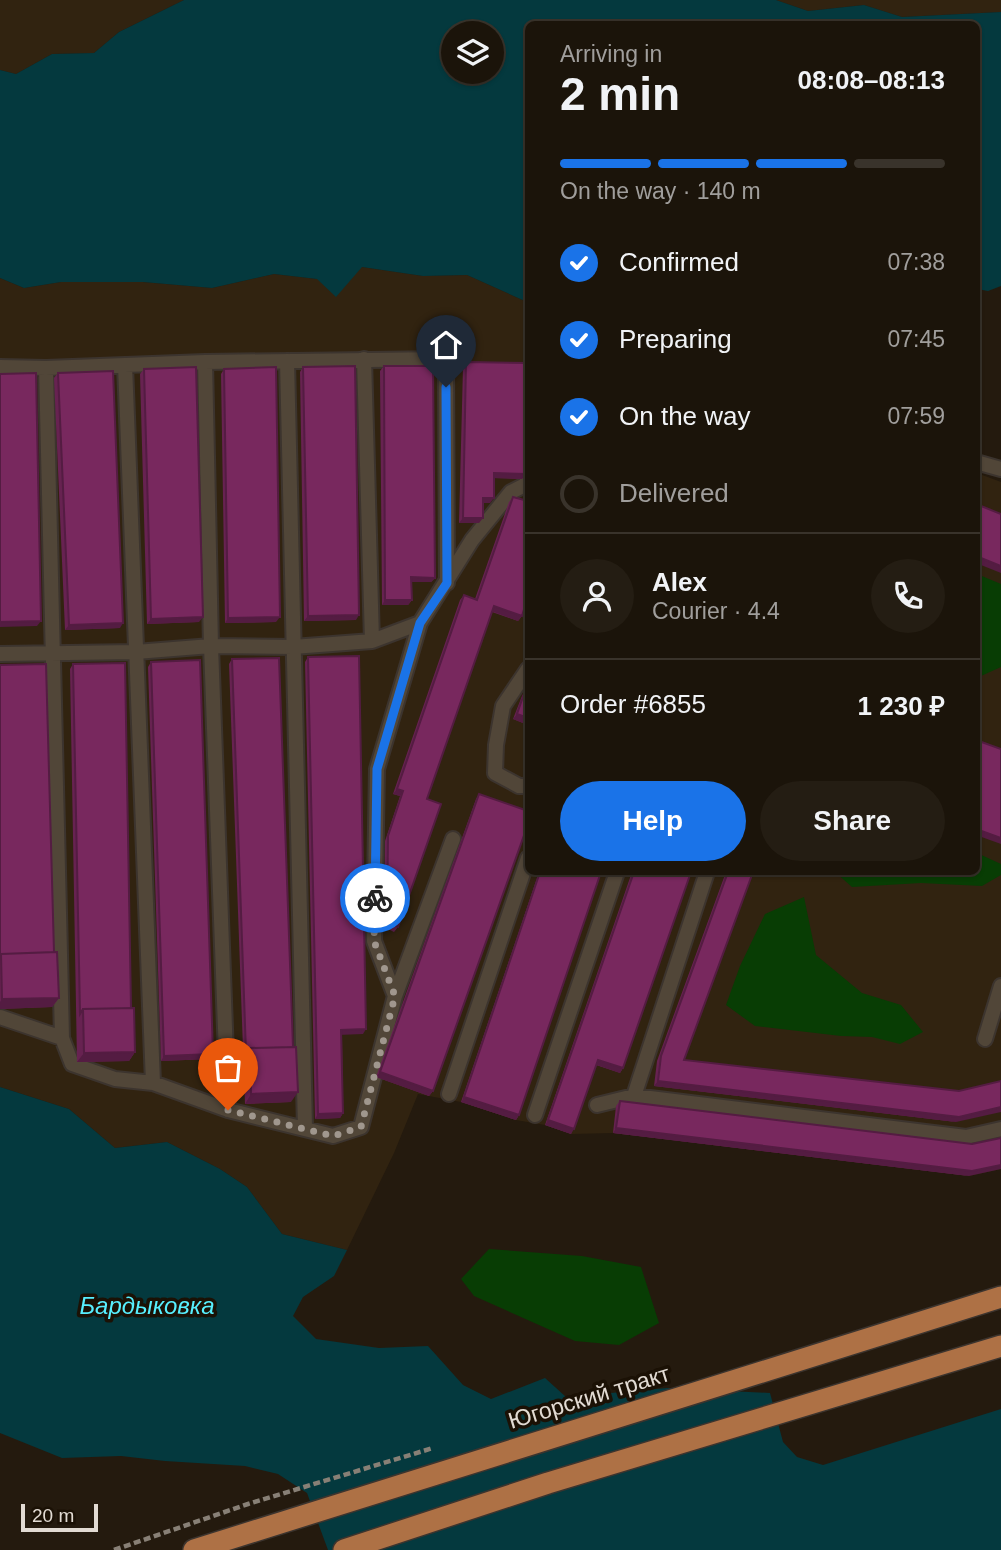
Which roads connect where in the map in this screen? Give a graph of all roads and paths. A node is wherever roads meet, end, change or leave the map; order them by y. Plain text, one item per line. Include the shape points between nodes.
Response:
1 (364, 359) junction
2 (287, 361) junction
3 (205, 362) junction
4 (125, 365) junction
5 (0, 367) edge
6 (46, 368) junction
7 (980, 462) edge
8 (1001, 469) edge
9 (525, 485) edge
10 (447, 583) junction
11 (420, 623) junction
12 (372, 641) junction
13 (211, 646) junction
14 (293, 647) junction
15 (136, 652) junction
16 (0, 654) edge
17 (54, 654) junction
18 (525, 673) edge
19 (525, 786) edge
20 (453, 839) dead end
21 (525, 867) edge
22 (616, 875) edge
23 (706, 875) edge
24 (1001, 986) edge
25 (395, 996) junction
26 (0, 1017) edge
27 (62, 1038) junction
28 (985, 1039) dead end
29 (153, 1083) junction
30 (449, 1094) dead end
31 (634, 1096) junction
32 (597, 1105) dead end
33 (228, 1110) junction
34 (535, 1115) dead end
35 (305, 1128) junction
36 (1001, 1129) edge
37 (1001, 1297) edge
38 (1001, 1346) edge
39 (248, 1504) dead end
40 (197, 1549) edge
41 (114, 1550) edge
42 (344, 1550) edge

1 - 2 lane
1 - 10 lane via 446,359
1 - 12 lane
2 - 3 lane
2 - 14 lane
3 - 4 lane
3 - 13 lane
4 - 6 lane
4 - 15 lane
5 - 6 lane
6 - 17 lane
7 - 8 lane
9 - 10 lane via 511,492 472,540
10 - 11 lane
11 - 12 lane
11 - 25 lane via 377,769 374,941
12 - 14 lane
13 - 14 lane
13 - 15 lane
13 - 33 lane
14 - 35 lane
15 - 17 lane
15 - 29 lane
16 - 17 lane
17 - 27 lane
18 - 19 lane via 503,706 495,773
20 - 25 lane
21 - 30 lane
22 - 34 lane
23 - 31 lane
24 - 28 lane
25 - 35 lane via 361,1127 333,1136
26 - 27 lane
27 - 29 lane via 72,1064 115,1079
29 - 33 lane
31 - 32 lane
31 - 36 lane via 966,1137
33 - 35 lane
37 - 40 main road, Югорский тракт
38 - 42 main road
39 - 41 path

